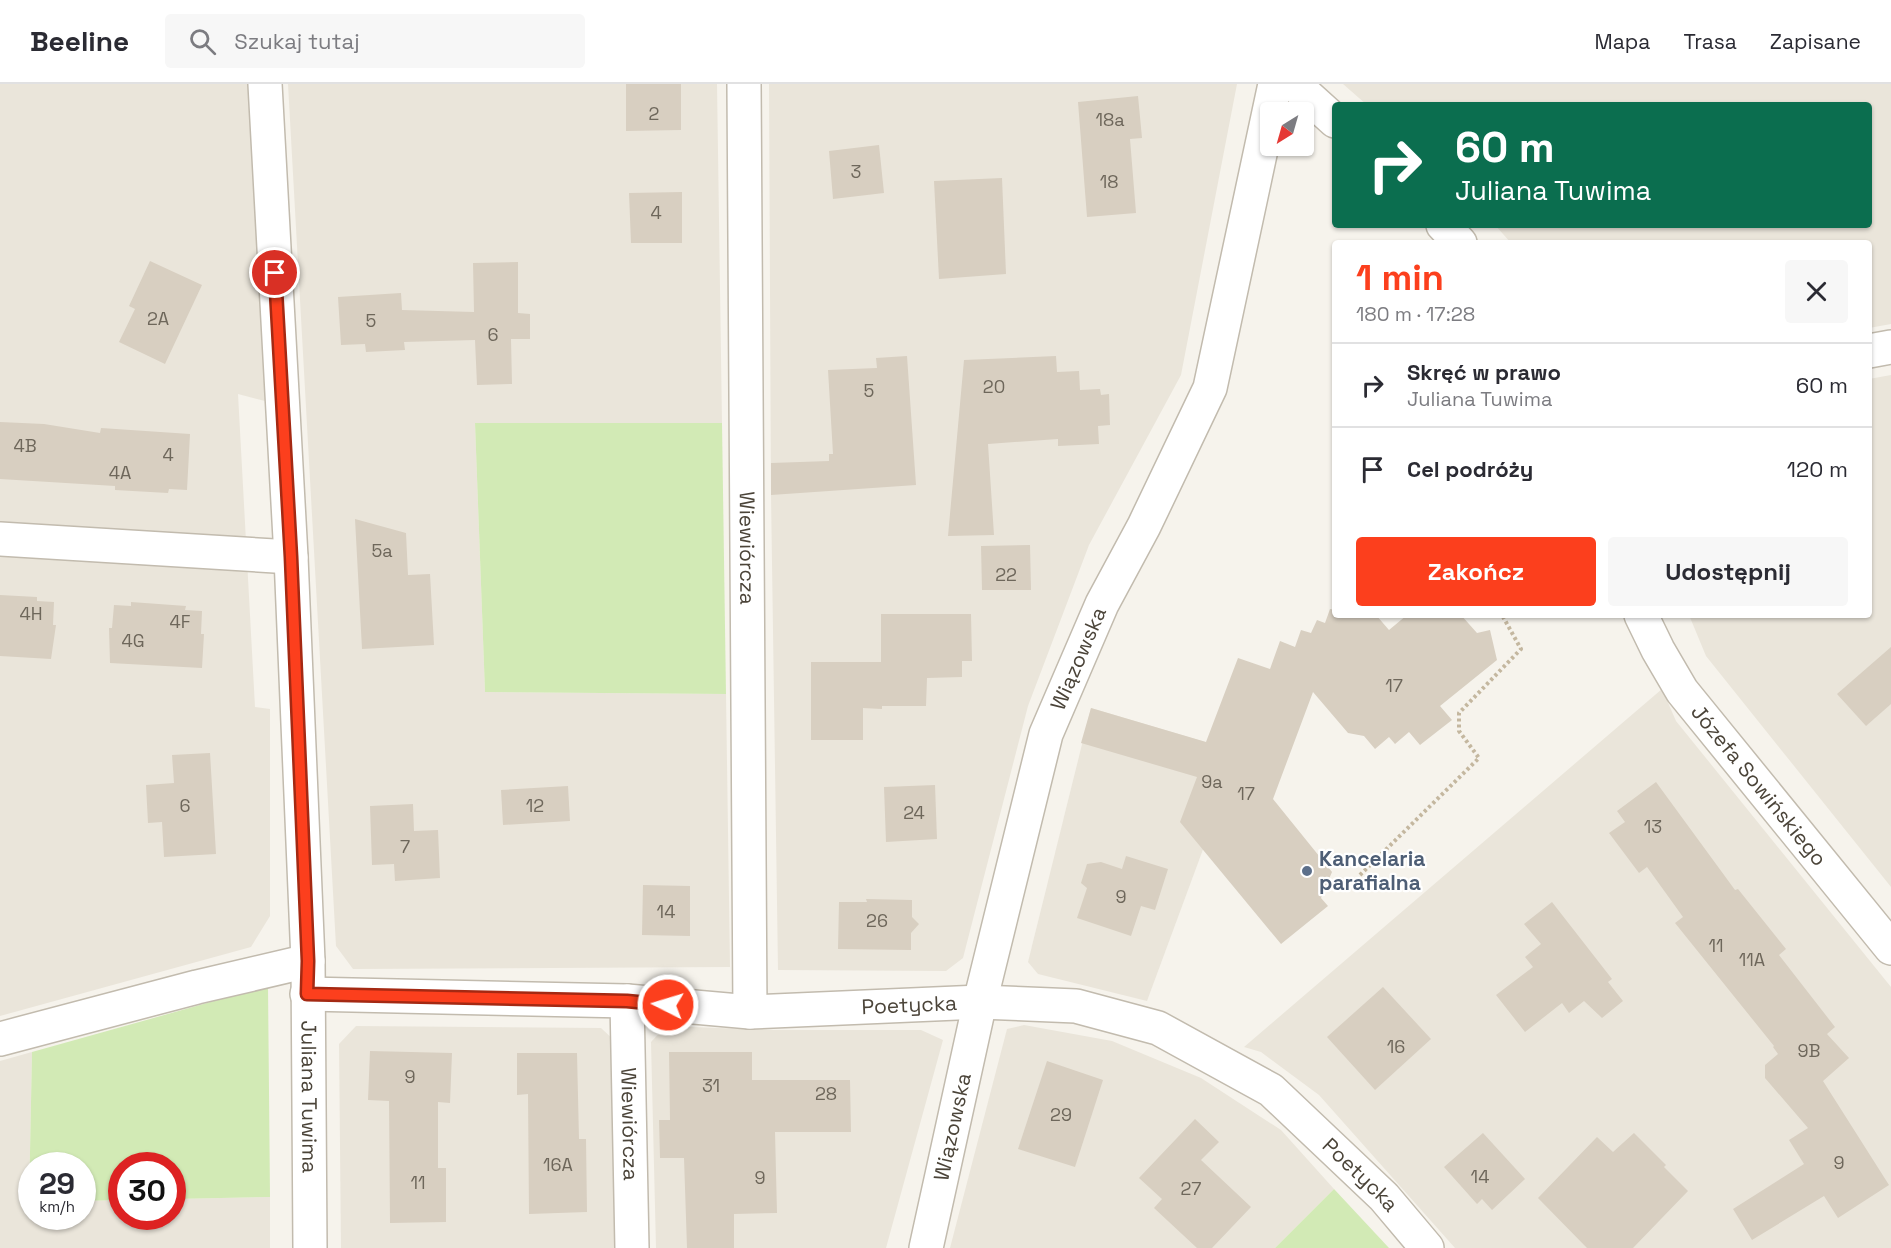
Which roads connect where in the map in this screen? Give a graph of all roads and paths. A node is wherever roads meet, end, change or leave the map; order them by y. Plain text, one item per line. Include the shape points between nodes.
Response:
1 (265, 84) edge
2 (744, 84) edge
3 (1275, 84) edge
4 (1294, 84) edge
5 (1332, 118) edge
6 (1446, 228) edge
7 (1457, 240) edge
8 (1891, 347) edge
9 (1872, 350) edge
10 (0, 539) edge
11 (291, 557) junction
12 (1504, 618) edge
13 (1642, 618) edge
14 (1360, 874) dead end
15 (1891, 948) edge
16 (308, 961) junction
17 (307, 994) junction
18 (627, 1001) junction
19 (980, 1002) junction
20 (750, 1012) junction
21 (0, 1039) edge
22 (310, 1248) edge
23 (632, 1248) edge
24 (926, 1248) edge
25 (1427, 1248) edge

1 - 11 street, Juliana Tuwima
2 - 20 street, Wiewiórcza
3 - 19 street, Wiązowska via 1210,387 1102,604 1046,734
4 - 5 street
6 - 7 street
8 - 9 street
10 - 11 street
11 - 16 street, Juliana Tuwima
12 - 14 path via 1521,649 1459,714 1460,731 1479,758
13 - 15 street, Józefa Sowińskiego via 1682,691
16 - 17 street, Juliana Tuwima
16 - 21 street
17 - 18 street, Poetycka
17 - 22 street, Juliana Tuwima
18 - 20 street, Poetycka
18 - 23 street, Wiewiórcza
19 - 20 street, Poetycka
19 - 24 street, Wiązowska
19 - 25 street, Poetycka via 1076,1006 1158,1028 1251,1078 1271,1090 1384,1197

